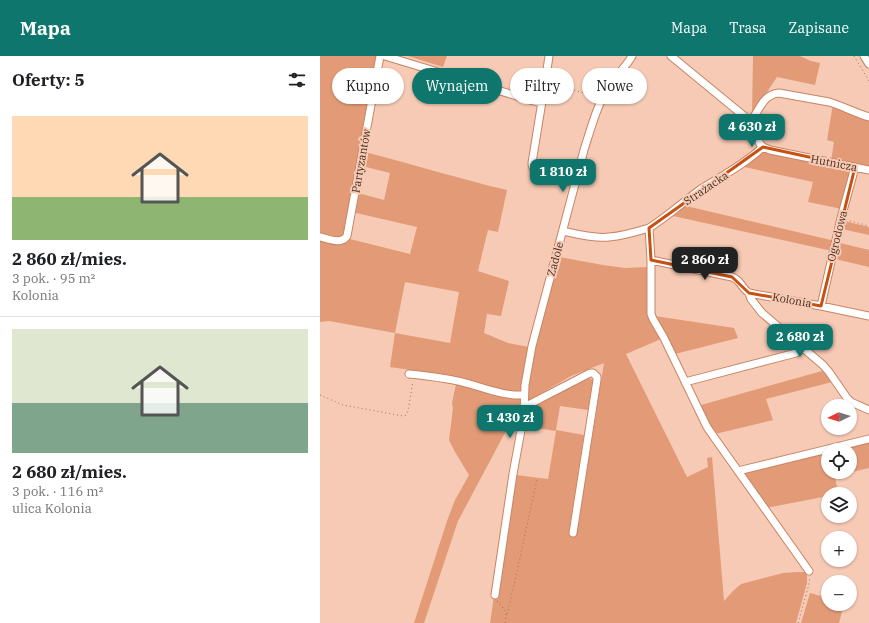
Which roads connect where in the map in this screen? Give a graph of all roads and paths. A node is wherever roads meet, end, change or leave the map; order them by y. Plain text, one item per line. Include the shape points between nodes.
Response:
1 (380, 56) edge
2 (385, 56) edge
3 (549, 56) edge
4 (632, 56) edge
5 (671, 56) edge
6 (854, 56) edge
7 (864, 56) edge
8 (869, 64) edge
9 (548, 68) edge
10 (624, 68) edge
11 (869, 80) edge
12 (510, 94) edge
13 (542, 104) edge
14 (600, 104) edge
15 (869, 117) edge
16 (750, 123) junction
17 (763, 147) junction
18 (855, 167) junction
19 (869, 170) edge
20 (576, 183) junction
21 (841, 218) junction
22 (869, 226) edge
23 (648, 228) junction
24 (563, 231) junction
25 (320, 237) edge
26 (651, 260) junction
27 (749, 293) junction
28 (821, 306) junction
29 (869, 316) edge
30 (803, 348) junction
31 (412, 374) joint
32 (685, 382) junction
33 (320, 395) edge
34 (524, 396) junction
35 (524, 406) junction
36 (869, 410) edge
37 (869, 439) edge
38 (738, 471) junction
39 (537, 479) dead end
40 (573, 534) dead end
41 (808, 571) joint
42 (495, 595) joint
43 (507, 614) junction
44 (505, 623) edge
45 (798, 623) edge

1 - 25 street, Partyzantów via 347,236 345,240 340,241
2 - 12 street
3 - 9 street
4 - 10 street, Zadole
5 - 16 street
6 - 11 path
7 - 8 street
13 - 20 street via 532,167 541,173
14 - 20 street, Zadole
15 - 16 street via 837,104 774,93 764,101
16 - 17 street
17 - 18 street, Hutnicza
17 - 23 street, Strażacka
18 - 19 street, Hutnicza
18 - 21 street, Ogrodowa
20 - 24 street, Zadole
21 - 22 path
21 - 28 street, Ogrodowa
23 - 24 street via 608,238
23 - 26 street
24 - 34 street, Zadole via 532,346
26 - 27 street via 732,277 740,281
26 - 32 street via 653,319
27 - 28 street, Kolonia
27 - 30 street via 762,313
28 - 29 street, Kolonia
30 - 32 street via 796,354
30 - 36 street via 826,368 851,402
31 - 33 path via 408,411 403,416 343,405
31 - 34 street
32 - 38 street via 707,426
34 - 35 street, Zadole
35 - 40 street via 590,373 597,377
35 - 42 street, Zadole
37 - 38 street
38 - 41 street
39 - 43 path
41 - 45 path via 808,588
42 - 43 path
43 - 44 path

